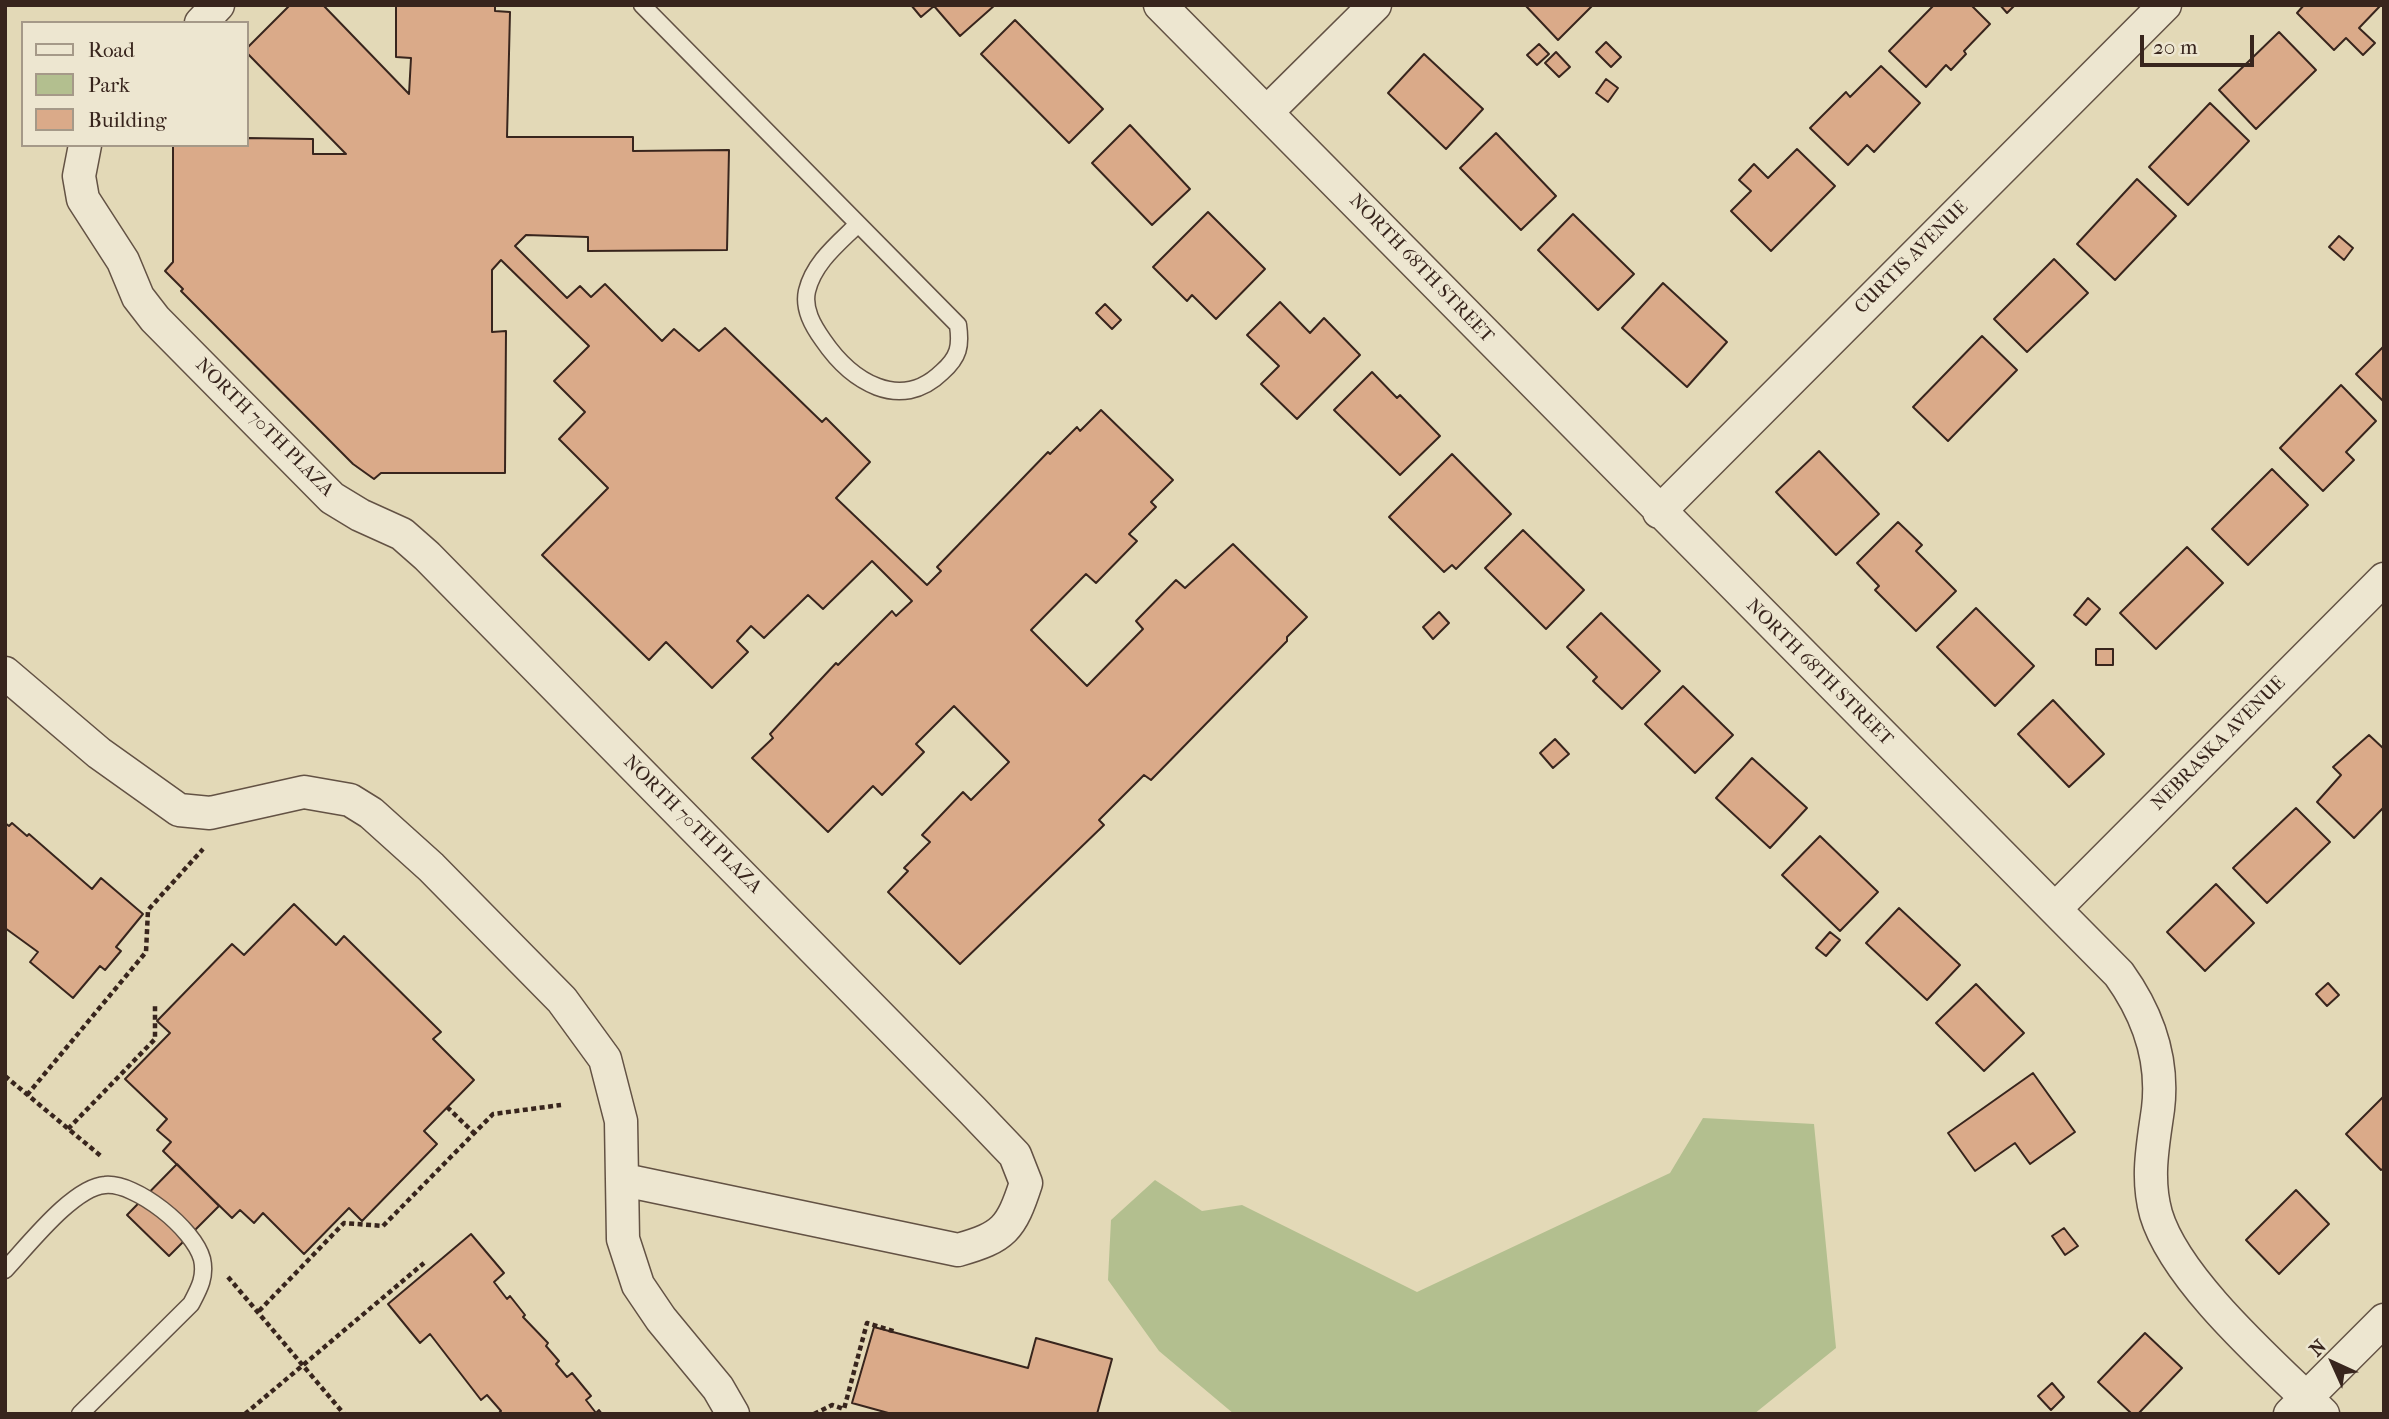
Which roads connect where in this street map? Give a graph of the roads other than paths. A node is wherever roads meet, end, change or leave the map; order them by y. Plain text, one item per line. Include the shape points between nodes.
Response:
1 (218, 5) edge
2 (642, 5) edge
3 (1160, 5) edge
4 (1375, 5) edge
5 (2165, 5) edge
6 (203, 21) edge
7 (1267, 112) junction
8 (85, 147) edge
9 (859, 224) junction
10 (1659, 512) junction
11 (2384, 579) edge
12 (5, 673) edge
13 (2054, 909) junction
14 (624, 1180) junction
15 (5, 1270) edge
16 (2384, 1320) edge
17 (2306, 1408) edge
18 (80, 1414) edge
19 (733, 1414) edge

1 - 6 street
2 - 9 lane
3 - 7 street, NORTH 68TH STREET
4 - 7 street
5 - 10 street, CURTIS AVENUE
7 - 10 street, NORTH 68TH STREET
8 - 14 street, NORTH 70TH PLAZA via 79,176 83,199 155,319 332,498 402,534 427,556 1015,1155 1026,1183 1016,1214 994,1240 958,1251
9 - 9 lane via 958,325 961,346 929,385 883,390 853,375 810,321 807,292 820,261
10 - 13 street, NORTH 68TH STREET
11 - 13 street, NEBRASKA AVENUE
12 - 14 street via 178,810 210,813 304,792 350,800 371,813 562,999 605,1059 621,1121
13 - 17 street, NORTH 68TH STREET via 2119,974 2149,1027 2159,1073 2150,1181 2169,1246 2191,1280
14 - 19 street via 622,1239 638,1285
15 - 18 lane via 78,1196 103,1184 128,1187 150,1199 183,1231 202,1258 203,1282 191,1304
16 - 17 street

